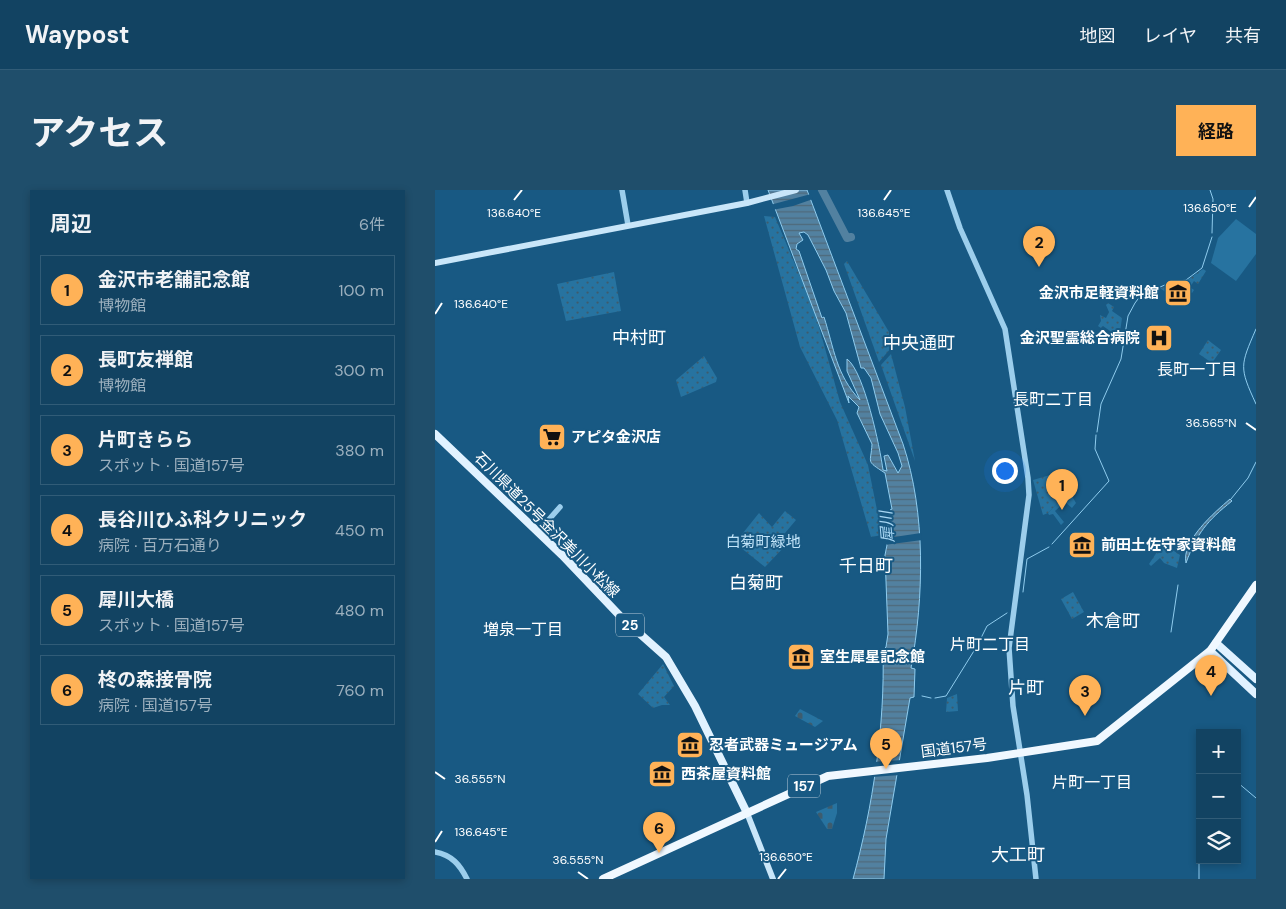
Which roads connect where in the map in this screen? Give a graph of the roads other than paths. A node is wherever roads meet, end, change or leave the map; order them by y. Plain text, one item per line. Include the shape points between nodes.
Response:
1 (622, 190) edge
2 (745, 190) edge
3 (796, 190) edge
4 (947, 190) edge
5 (750, 202) junction
6 (628, 225) junction
7 (435, 263) edge
8 (435, 434) edge
9 (560, 506) dead end
10 (538, 532) junction
11 (1256, 586) edge
12 (1216, 643) junction
13 (1210, 651) junction
14 (1238, 663) junction
15 (1231, 670) junction
16 (1255, 676) edge
17 (1254, 692) edge
18 (1020, 752) junction
19 (747, 813) junction
20 (435, 852) edge
21 (467, 879) edge
22 (603, 879) edge
23 (773, 879) edge
24 (1036, 879) edge

1 - 6 street
2 - 5 street
3 - 5 main road
4 - 18 street via 960,228 1005,329 1029,495 1009,648
5 - 6 main road
6 - 7 main road
8 - 10 main road, 石川県道25号金沢美川小松線 / 25
9 - 10 street
10 - 19 main road, 石川県道25号金沢美川小松線 / 25 via 621,617 667,657 695,706
11 - 12 highway, 157
12 - 13 highway, 157
12 - 14 main road
13 - 15 main road
13 - 18 highway, 国道157号 / 157 via 1097,741
14 - 15 street
14 - 16 main road
15 - 17 main road
16 - 17 street
18 - 19 highway, 国道157号 / 157 via 828,776
18 - 24 street
19 - 22 highway, 国道157号 / 157
19 - 23 main road
20 - 21 street via 459,864

